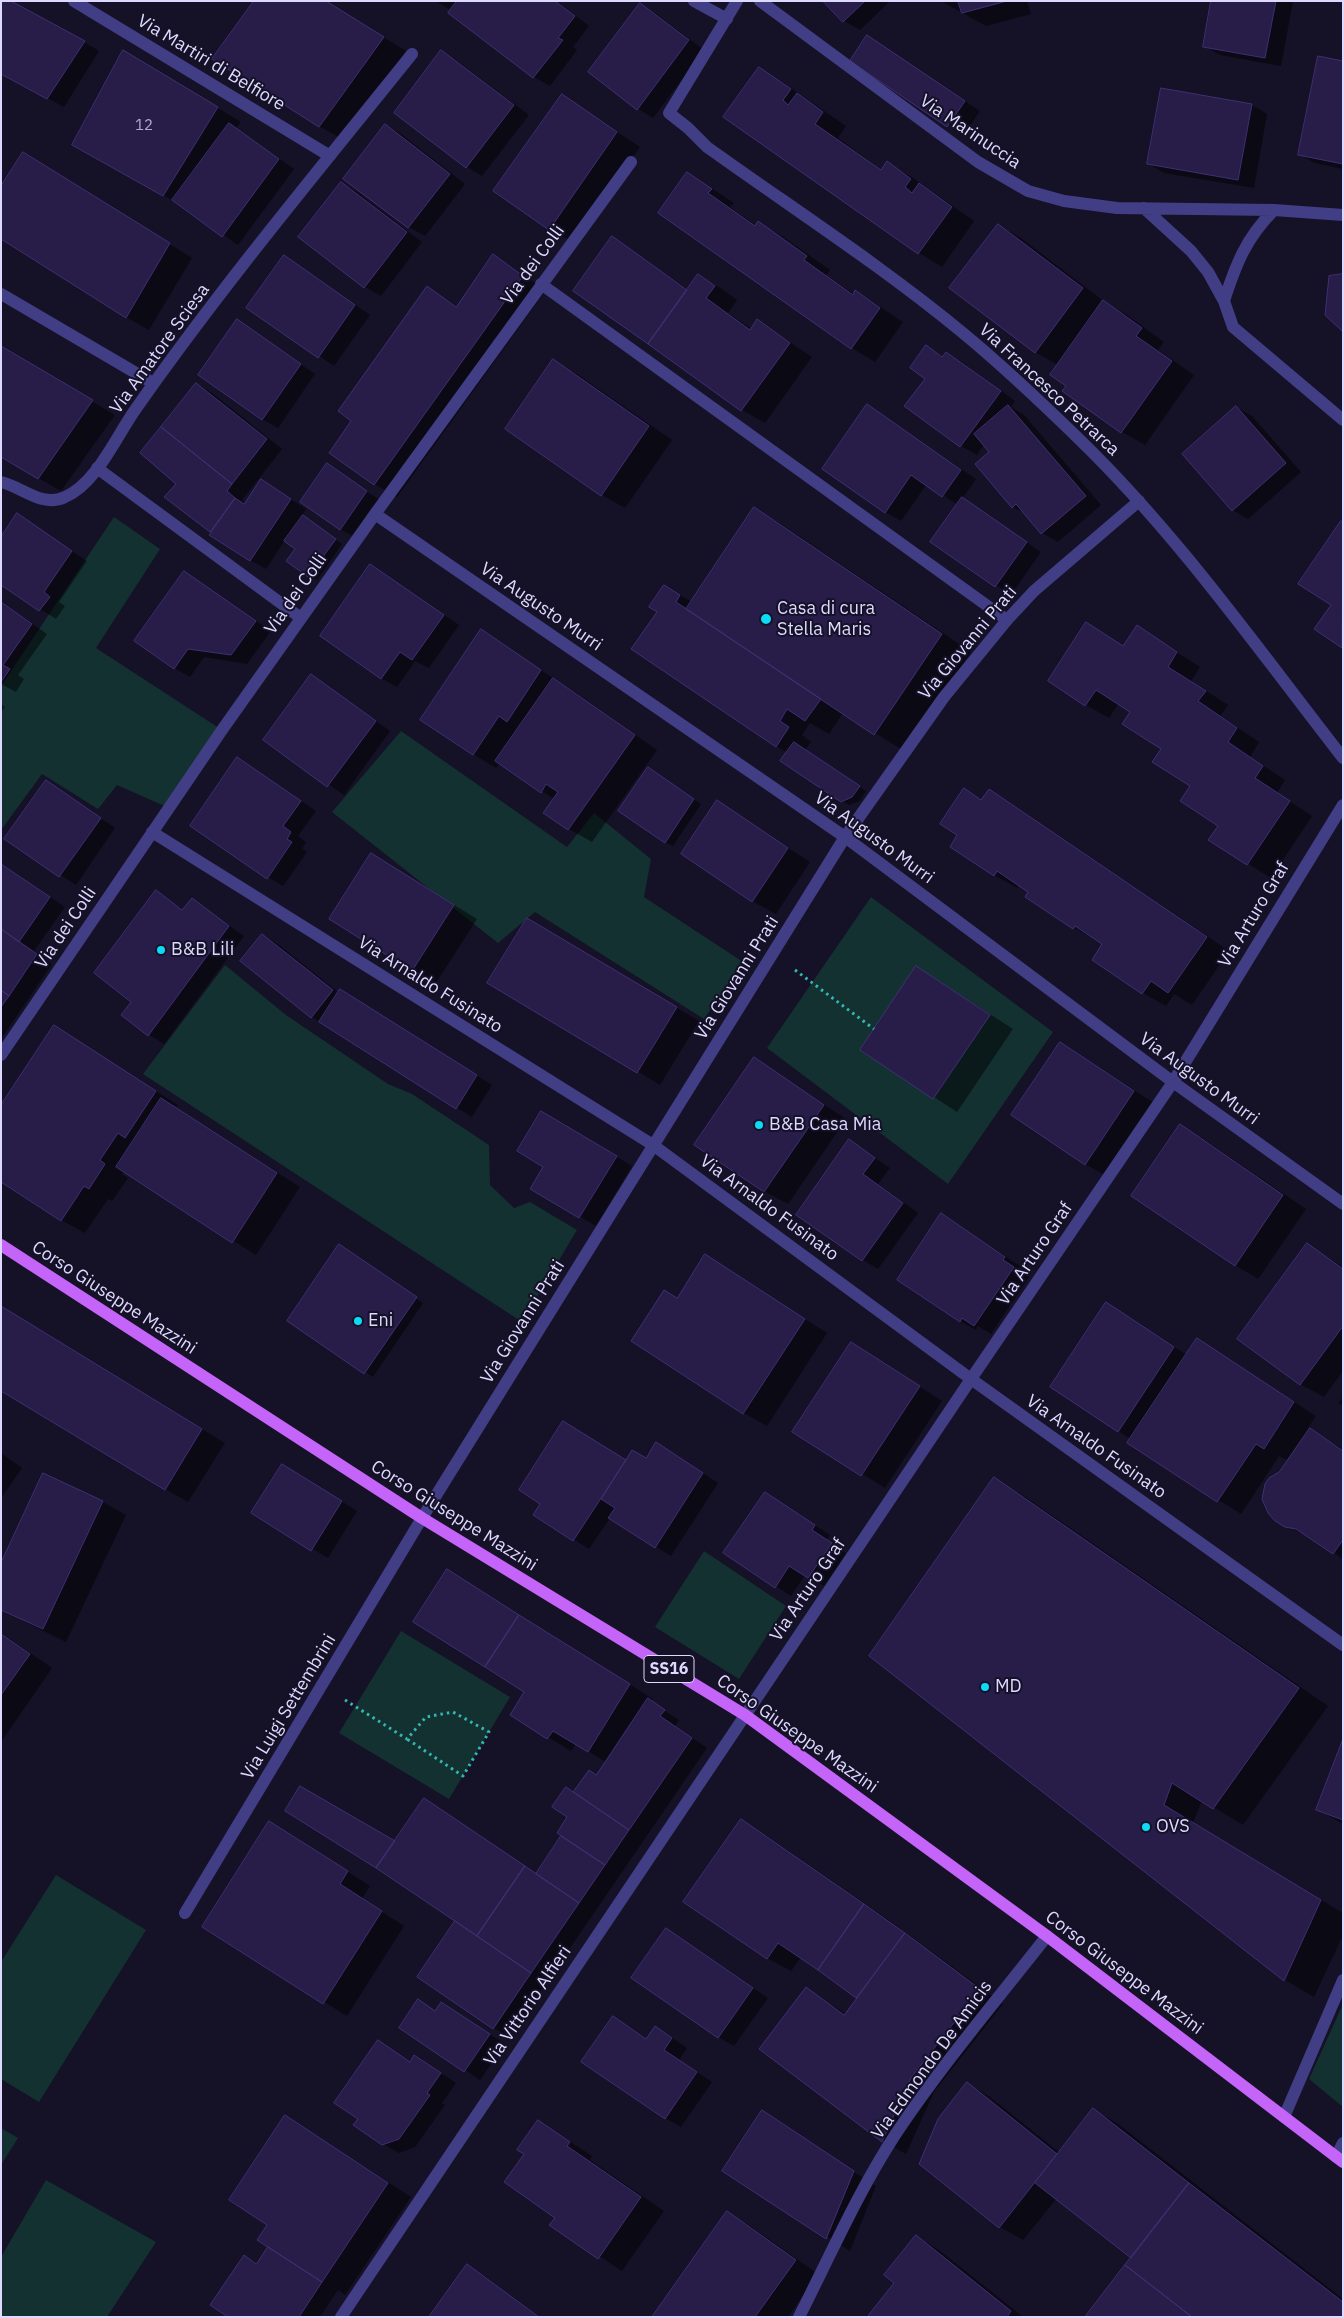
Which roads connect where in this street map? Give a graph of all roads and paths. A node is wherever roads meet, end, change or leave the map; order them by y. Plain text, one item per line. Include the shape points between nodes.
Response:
1 (74, 1) edge
2 (694, 1) edge
3 (737, 1) edge
4 (760, 1) edge
5 (727, 19) junction
6 (412, 54) dead end
7 (330, 156) junction
8 (631, 162) dead end
9 (1144, 208) junction
10 (1274, 210) junction
11 (1343, 215) edge
12 (541, 284) junction
13 (1, 294) edge
14 (1224, 301) junction
15 (154, 383) junction
16 (1343, 420) edge
17 (97, 468) junction
18 (1, 482) edge
19 (1139, 501) junction
20 (375, 514) junction
21 (301, 618) junction
22 (1006, 620) junction
23 (1343, 758) edge
24 (1343, 805) edge
25 (152, 832) junction
26 (845, 837) junction
27 (772, 955) junction
28 (874, 1029) dead end
29 (1, 1055) edge
30 (1173, 1082) junction
31 (653, 1145) junction
32 (1343, 1204) edge
33 (1, 1245) edge
34 (971, 1379) junction
35 (422, 1518) junction
36 (1343, 1645) edge
37 (325, 1681) junction
38 (744, 1715) junction
39 (406, 1739) junction
40 (186, 1913) dead end
41 (1047, 1936) junction
42 (1343, 1980) edge
43 (1284, 2117) junction
44 (1343, 2143) edge
45 (1339, 2160) edge
46 (341, 2317) edge
47 (799, 2317) edge

1 - 7 street, Via Martiri di Belfiore
2 - 5 street
3 - 5 street
4 - 9 street, Via Marinuccia via 995,174 1028,191 1064,201
5 - 19 street, Via Francesco Petrarca via 669,113 707,147 963,333 1079,439
6 - 7 street, Via Amatore Sciesa
7 - 15 street, Via Amatore Sciesa
8 - 12 street, Via dei Colli
9 - 10 street, Via Marinuccia
9 - 14 street via 1191,251 1208,272
10 - 11 street, Via Marinuccia
10 - 14 street via 1244,247
12 - 20 street, Via dei Colli
12 - 22 street
13 - 15 street
14 - 16 street via 1233,326
15 - 17 street, Via Amatore Sciesa
17 - 18 street, Via Amatore Sciesa via 76,491 50,501
17 - 21 street
19 - 22 street, Via Giovanni Prati via 1034,591
19 - 23 street, Via Francesco Petrarca via 1188,558
20 - 21 street, Via dei Colli
20 - 26 street, Via Augusto Murri
21 - 25 street, Via dei Colli
22 - 26 street, Via Giovanni Prati via 944,697
24 - 30 street, Via Arturo Graf
25 - 29 street, Via dei Colli
25 - 31 street, Via Arnaldo Fusinato
26 - 27 street, Via Giovanni Prati
26 - 30 street, Via Augusto Murri
27 - 28 path
27 - 31 street, Via Giovanni Prati
30 - 32 street, Via Augusto Murri
30 - 34 street, Via Arturo Graf
31 - 34 street, Via Arnaldo Fusinato
31 - 35 street, Via Giovanni Prati
33 - 35 main road, Corso Giuseppe Mazzini / SS16
34 - 36 street, Via Arnaldo Fusinato
34 - 38 street, Via Arturo Graf
35 - 37 street, Via Luigi Settembrini
35 - 38 main road, Corso Giuseppe Mazzini / SS16
37 - 39 path via 348,1703
37 - 40 street, Via Luigi Settembrini
38 - 41 main road, Corso Giuseppe Mazzini / SS16
38 - 46 street, Via Vittorio Alfieri
39 - 39 path via 426,1717 453,1712 489,1732 463,1776
41 - 43 main road, Corso Giuseppe Mazzini / SS16
41 - 47 street, Via Edmondo De Amicis via 894,2136
42 - 43 street
43 - 45 main road, Corso Giuseppe Mazzini / SS16
44 - 45 street

